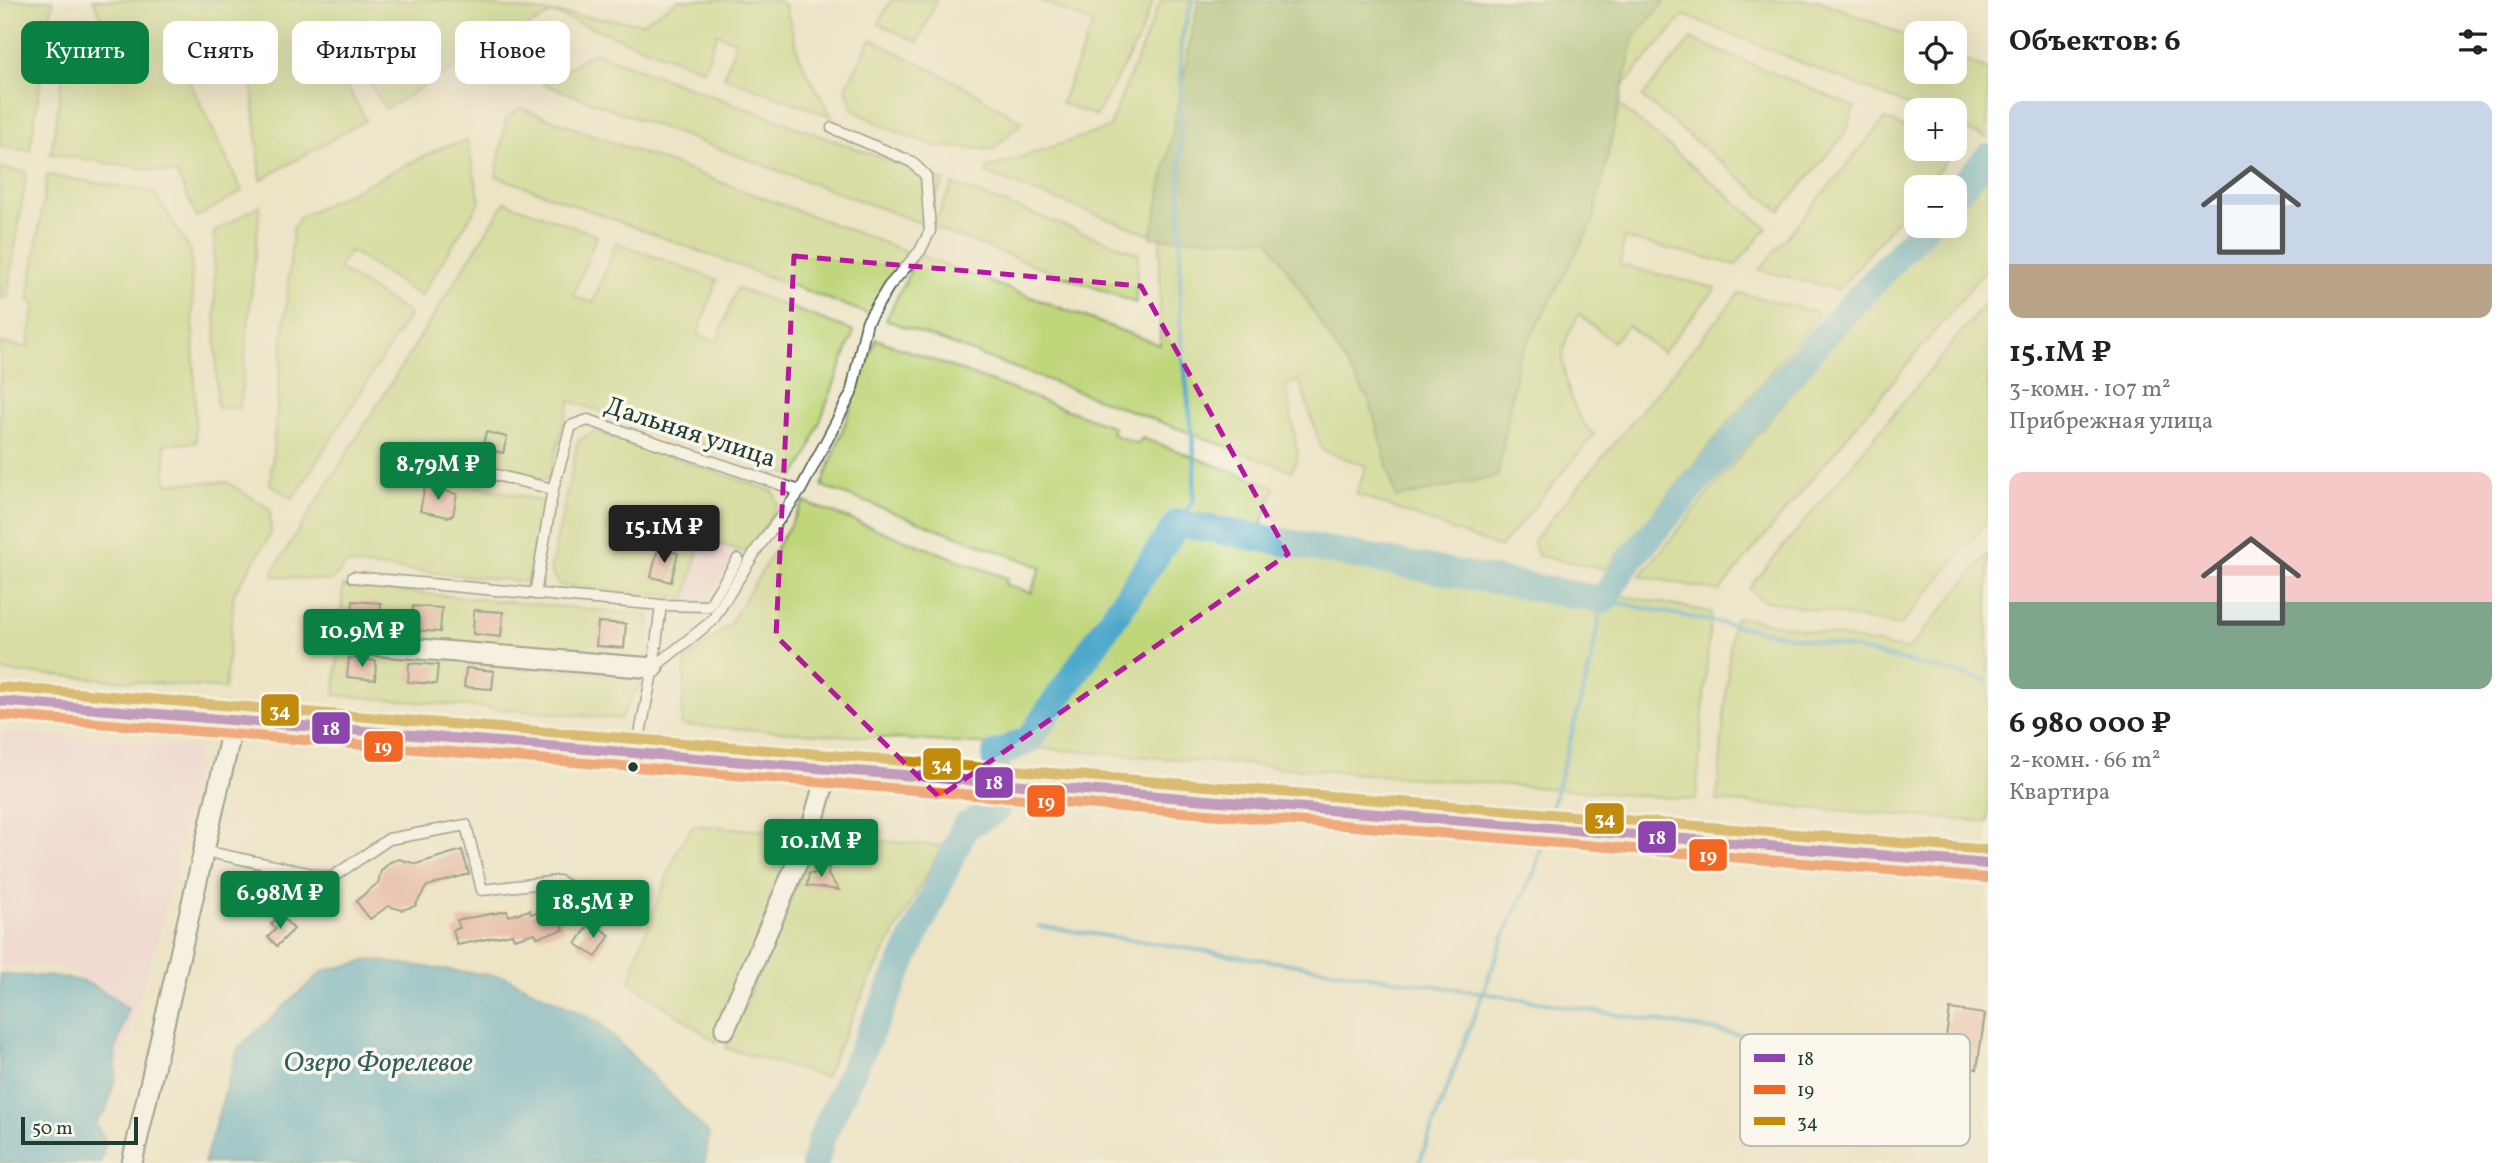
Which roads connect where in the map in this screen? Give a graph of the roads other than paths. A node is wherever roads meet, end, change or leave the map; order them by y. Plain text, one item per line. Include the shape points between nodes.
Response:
1 (832, 128) dead end
2 (459, 466) dead end
3 (553, 489) junction
4 (800, 491) junction
5 (738, 559) dead end
6 (353, 578) dead end
7 (535, 594) junction
8 (662, 605) junction
9 (345, 643) dead end
10 (653, 668) junction
11 (0, 701) edge
12 (234, 720) junction
13 (636, 753) junction
14 (828, 769) junction
15 (204, 850) junction
16 (1988, 864) edge
17 (610, 912) dead end
18 (725, 1028) dead end
19 (132, 1163) edge

1 - 4 lane via 912,162 926,176 930,231 867,322 851,394
2 - 3 lane
3 - 4 lane, Дальняя улица via 571,426 588,420
3 - 7 lane, Дальняя улица
4 - 10 lane via 712,621
5 - 8 lane via 709,606
6 - 7 lane
7 - 8 lane
8 - 10 lane
9 - 10 street
10 - 13 lane
11 - 12 main road
12 - 13 main road
12 - 15 street
13 - 14 main road
14 - 16 main road
14 - 18 street via 810,833
15 - 17 lane via 331,878 389,839 466,825 482,890 559,881
15 - 19 street

